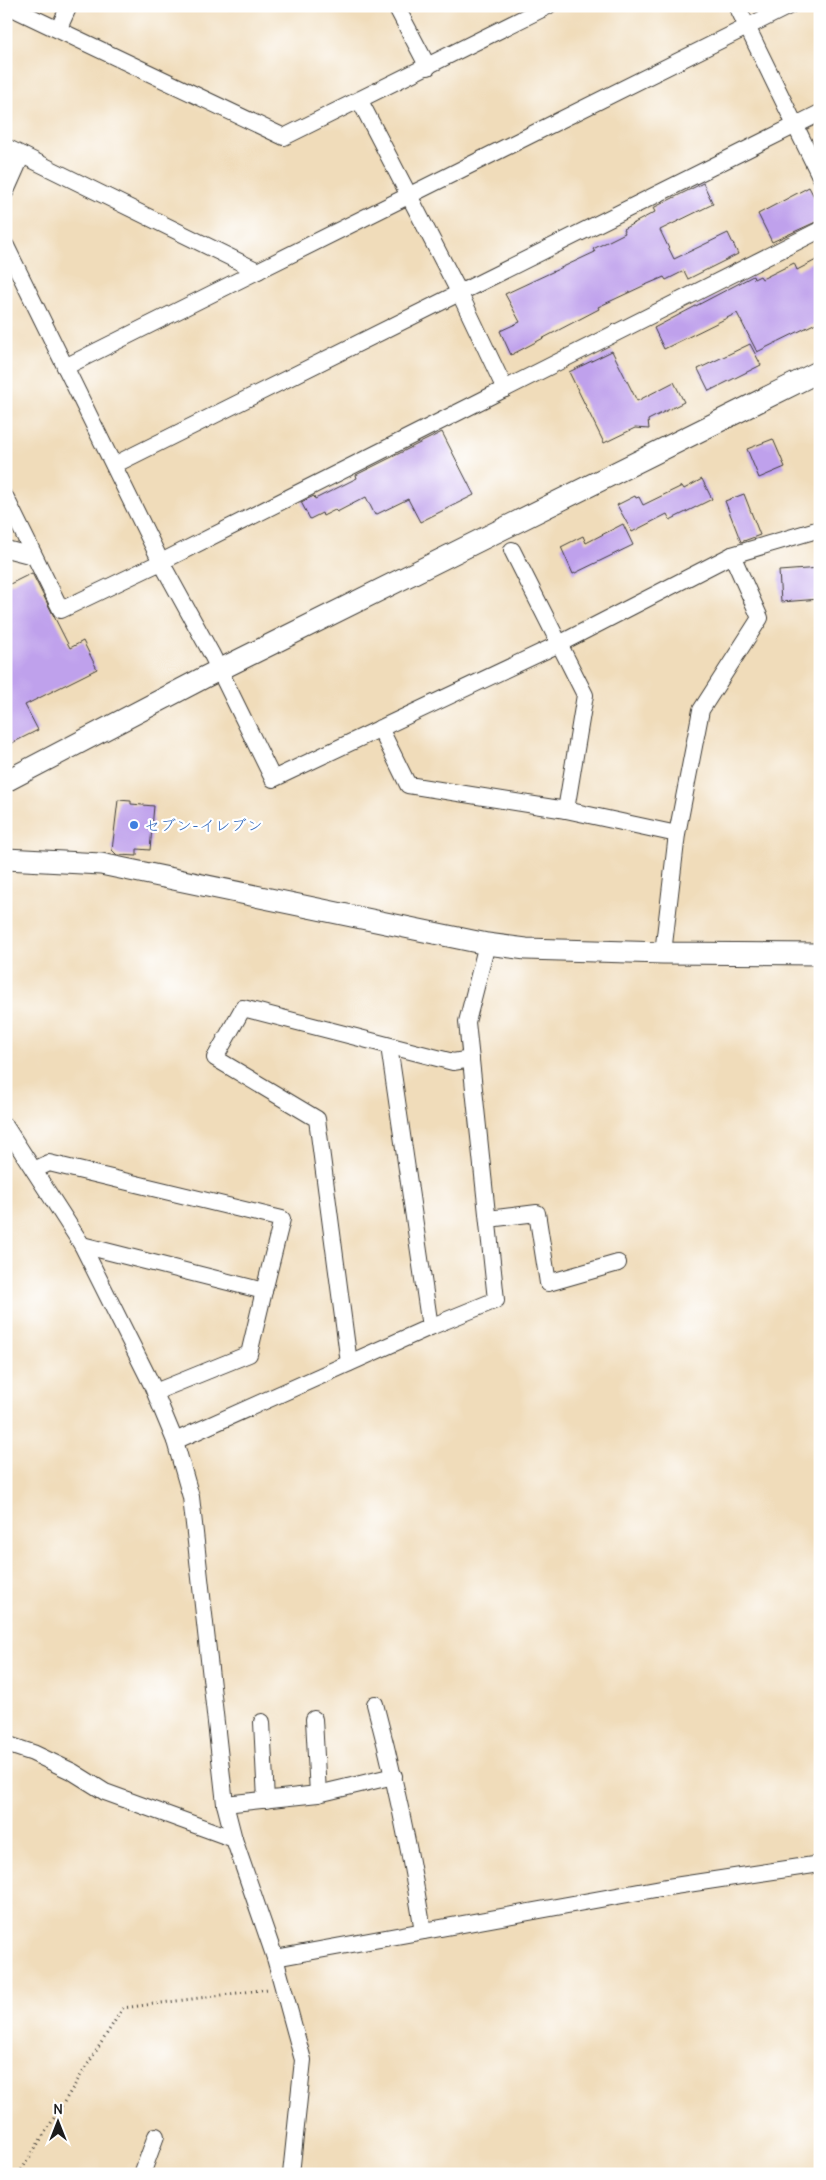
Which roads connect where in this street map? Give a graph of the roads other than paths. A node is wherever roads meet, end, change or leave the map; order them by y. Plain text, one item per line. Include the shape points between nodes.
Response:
1 (8, 6) edge
2 (69, 6) edge
3 (396, 6) edge
4 (548, 6) edge
5 (737, 6) edge
6 (789, 6) edge
7 (748, 27) junction
8 (59, 28) junction
9 (428, 67) junction
10 (360, 101) junction
11 (820, 113) edge
12 (795, 125) junction
13 (6, 147) edge
14 (22, 155) junction
15 (820, 176) edge
16 (6, 190) edge
17 (409, 197) junction
18 (820, 230) edge
19 (6, 246) edge
20 (258, 272) junction
21 (459, 292) junction
22 (65, 367) junction
23 (820, 371) edge
24 (504, 389) junction
25 (114, 464) junction
26 (6, 498) edge
27 (820, 529) edge
28 (6, 549) edge
29 (512, 550) dead end
30 (732, 555) junction
31 (33, 556) junction
32 (161, 562) junction
33 (559, 644) junction
34 (219, 670) junction
35 (380, 728) junction
36 (6, 781) edge
37 (566, 810) junction
38 (677, 834) junction
39 (6, 859) edge
40 (487, 944) junction
41 (664, 953) junction
42 (820, 954) edge
43 (389, 1046) junction
44 (471, 1060) junction
45 (6, 1127) edge
46 (34, 1170) junction
47 (488, 1219) junction
48 (82, 1245) junction
49 (618, 1263) dead end
50 (264, 1291) junction
51 (430, 1327) junction
52 (349, 1363) junction
53 (155, 1392) junction
54 (175, 1441) junction
55 (375, 1704) dead end
56 (314, 1719) dead end
57 (262, 1722) dead end
58 (6, 1744) edge
59 (394, 1776) junction
60 (318, 1794) junction
61 (266, 1800) junction
62 (225, 1804) junction
63 (234, 1839) junction
64 (820, 1864) edge
65 (423, 1931) junction
66 (275, 1958) junction
67 (156, 2136) dead end
68 (142, 2174) edge
69 (291, 2174) edge

1 - 8 street
2 - 8 street
3 - 9 street
4 - 9 street
5 - 7 street
6 - 7 street
7 - 12 street
7 - 17 street
8 - 10 street via 284,137
9 - 10 street
10 - 17 street
11 - 12 street
12 - 15 street
12 - 21 street
13 - 14 street
14 - 16 street
14 - 20 street
17 - 20 street
17 - 21 street
18 - 24 street
19 - 22 street
20 - 22 street
21 - 24 street
21 - 25 street
22 - 25 street
23 - 34 street
24 - 32 street
25 - 32 street
26 - 31 street
27 - 30 street
28 - 31 street
29 - 33 street
30 - 33 street
30 - 38 street via 760,618 701,710
31 - 32 street via 61,610
32 - 34 street
33 - 35 street
33 - 37 street via 585,695
34 - 35 street via 273,779
34 - 36 street
35 - 37 street via 408,785
37 - 38 street
38 - 41 street
39 - 40 street via 101,864
40 - 41 street via 526,949
40 - 44 street via 467,1022
41 - 42 street
43 - 44 street via 453,1062
43 - 51 street
43 - 52 street via 243,1008 215,1058 317,1119
44 - 47 street
45 - 46 street
46 - 48 street
46 - 50 street via 49,1163 282,1218
47 - 49 street via 537,1213 548,1284
47 - 51 street via 496,1300
48 - 50 street
48 - 53 street
50 - 53 street via 248,1354
51 - 52 street
52 - 54 street
53 - 54 street
54 - 62 street via 191,1497
55 - 59 street
56 - 60 street
57 - 61 street
58 - 63 street via 73,1772 105,1792
59 - 60 street
59 - 65 street via 411,1853
60 - 61 street
61 - 62 street
62 - 63 street
63 - 66 street
64 - 65 street via 662,1888
65 - 66 street
66 - 69 street via 303,2060
67 - 68 street

